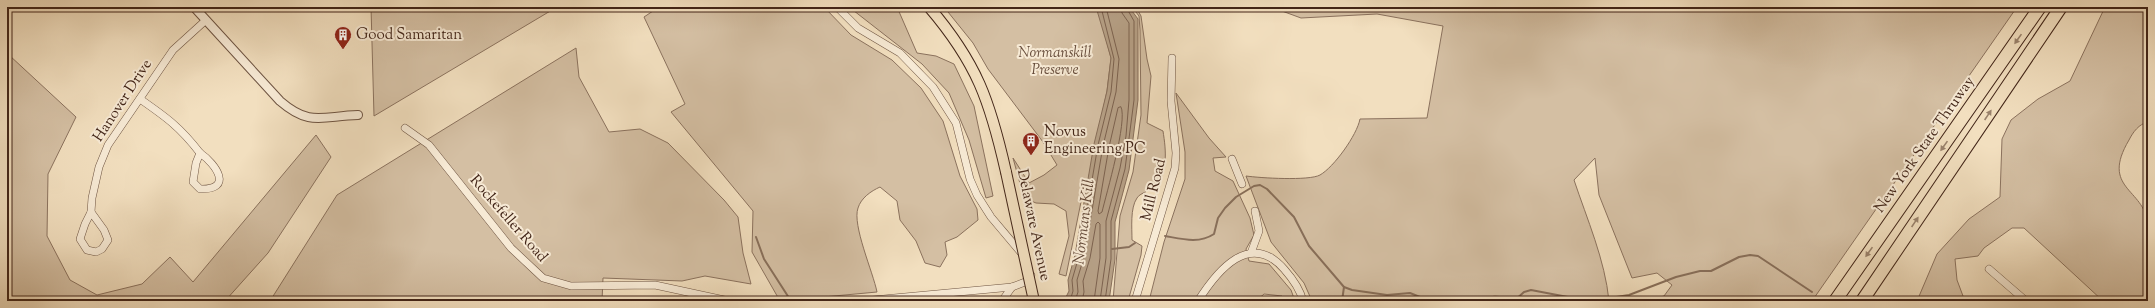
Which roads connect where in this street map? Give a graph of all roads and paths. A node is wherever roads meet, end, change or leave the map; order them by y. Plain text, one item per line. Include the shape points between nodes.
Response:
1 (194, 7) edge
2 (837, 7) edge
3 (929, 7) edge
4 (2040, 7) edge
5 (2061, 7) edge
6 (206, 20) junction
7 (1172, 58) dead end
8 (140, 99) junction
9 (358, 115) dead end
10 (405, 128) dead end
11 (200, 153) junction
12 (1232, 159) dead end
13 (1242, 184) dead end
14 (1255, 211) dead end
15 (91, 212) junction
16 (1251, 253) junction
17 (1988, 269) dead end
18 (1012, 287) junction
19 (729, 301) edge
20 (862, 301) edge
21 (1002, 301) edge
22 (1034, 301) edge
23 (1135, 301) edge
24 (1198, 301) edge
25 (1303, 301) edge
26 (1835, 301) edge
27 (1862, 301) edge
28 (2026, 301) edge

1 - 6 street
2 - 18 street via 862,31 900,53 933,87 956,123 970,179 983,206 1030,265 1031,273 1025,282
3 - 22 main road, Delaware Avenue, bridge via 958,43 993,114
4 -> 26 highway, New York State Thruway
27 -> 5 highway
6 - 8 street, Hanover Drive via 173,50
6 - 9 street via 291,111 300,116 316,118
7 - 23 street, Mill Road via 1171,101 1175,168
8 - 11 street via 185,133
8 - 15 street, Hanover Drive via 108,145 99,167
10 - 19 street, Rockefeller Road via 428,145 511,248 543,278 571,286 655,285
11 - 11 street via 212,161 218,173 217,186 211,189 200,189 193,182
12 - 13 street
14 - 16 street via 1260,231
15 - 15 street, Hanover Drive via 80,239 87,250 96,252 102,250 108,240
16 - 24 street via 1222,267
16 - 25 street via 1271,257 1278,262 1300,291
17 - 28 street
18 - 20 street
18 - 21 street

